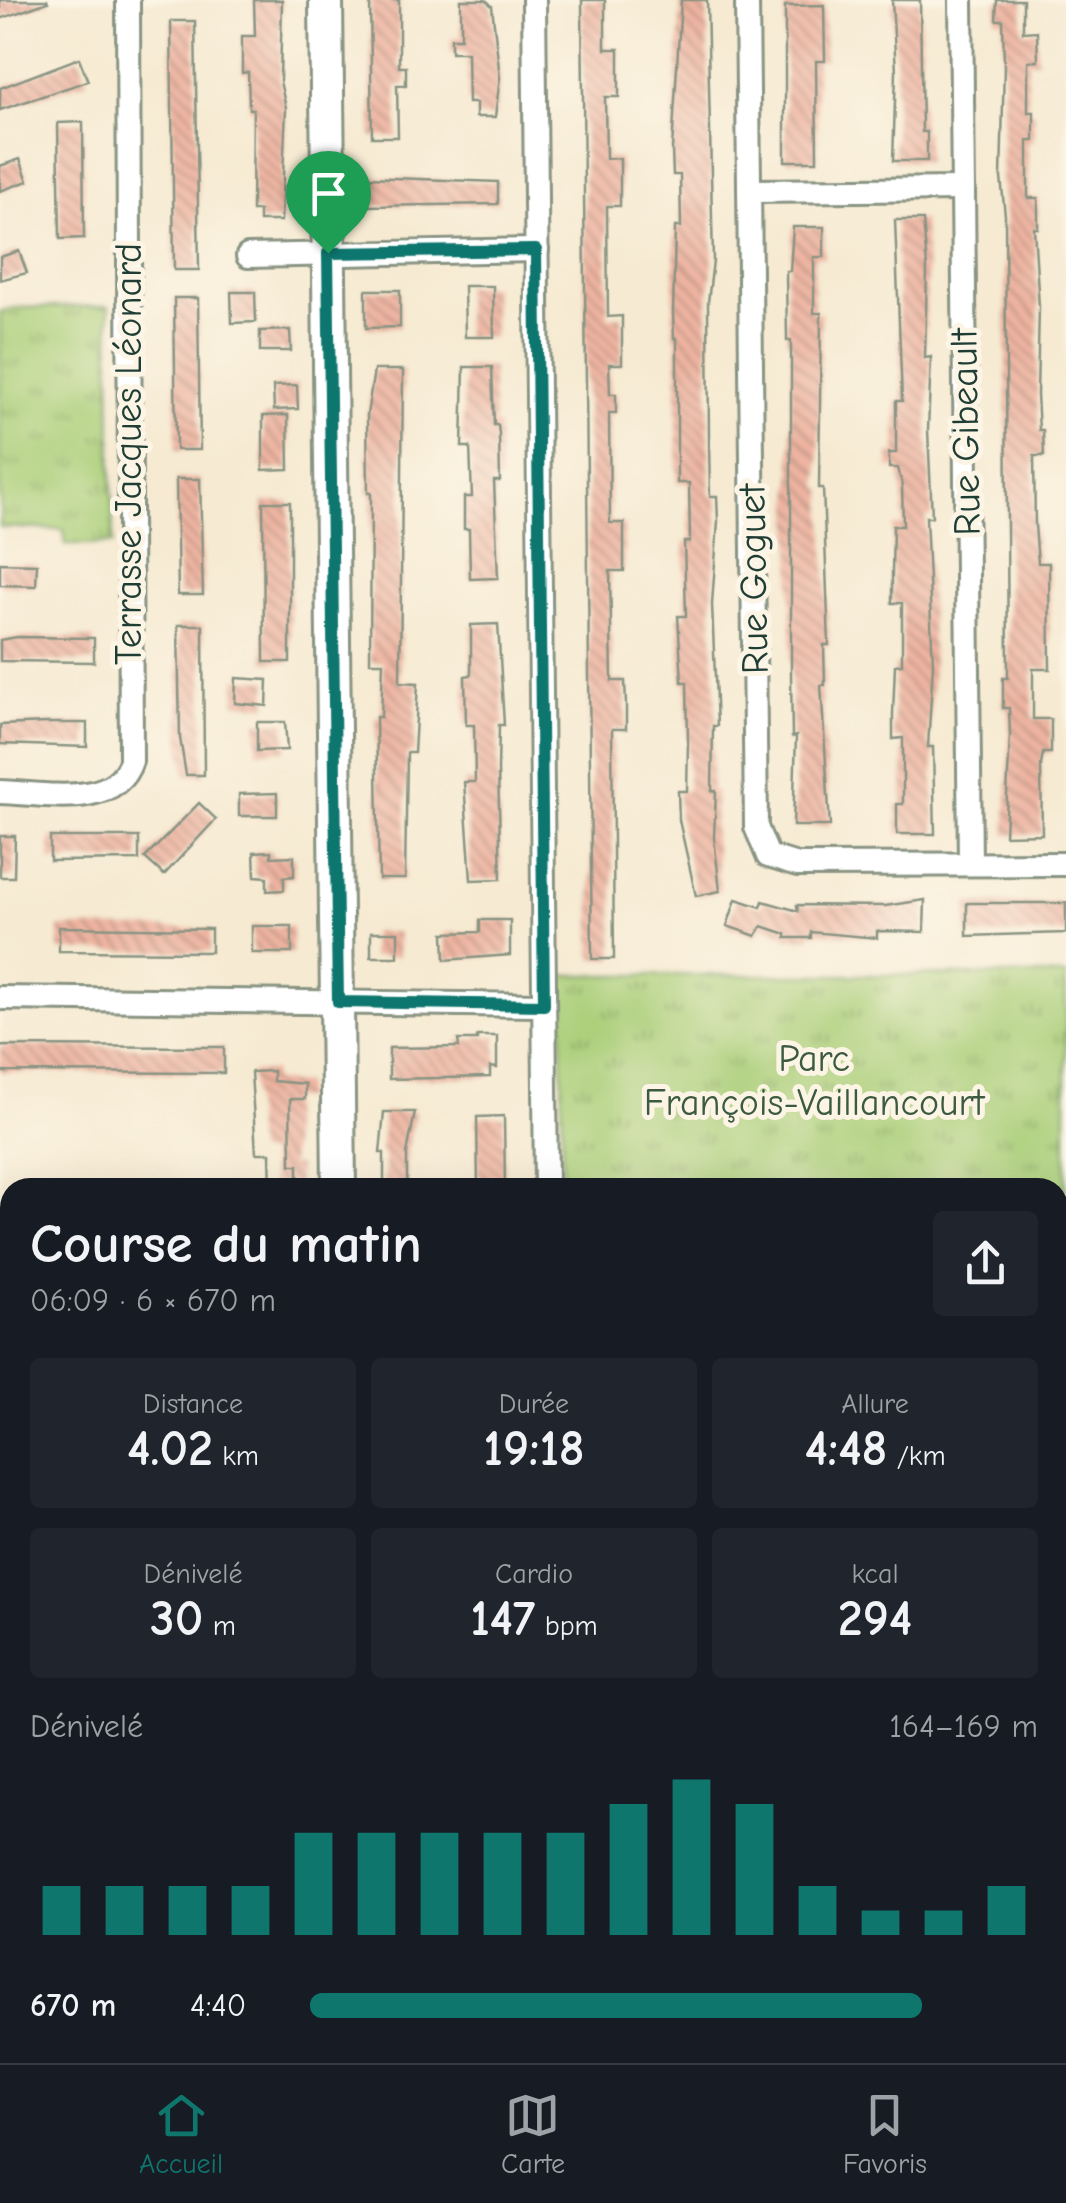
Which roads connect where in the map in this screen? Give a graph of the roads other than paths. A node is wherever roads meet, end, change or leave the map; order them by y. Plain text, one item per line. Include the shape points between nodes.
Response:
1 (128, 0) edge
2 (326, 0) edge
3 (534, 0) edge
4 (748, 0) edge
5 (961, 0) edge
6 (963, 188) junction
7 (750, 191) junction
8 (536, 250) junction
9 (328, 253) junction
10 (248, 256) dead end
11 (0, 792) edge
12 (970, 864) junction
13 (1066, 864) edge
14 (0, 998) edge
15 (338, 1002) junction
16 (544, 1005) junction
17 (340, 1178) edge
18 (546, 1178) edge

1 - 11 street, Terrasse Jacques Léonard via 131,761 126,776 109,790
2 - 9 street
3 - 8 street
4 - 7 street, Rue Goguet
5 - 6 street, Rue Gibeault
6 - 7 street
6 - 12 street, Rue Gibeault
7 - 12 street, Rue Goguet via 760,844 768,856 798,865
8 - 9 street
8 - 16 street
9 - 10 street
9 - 15 street
12 - 13 street, Rue Goguet
14 - 15 street
15 - 16 street
15 - 17 street
16 - 18 street

